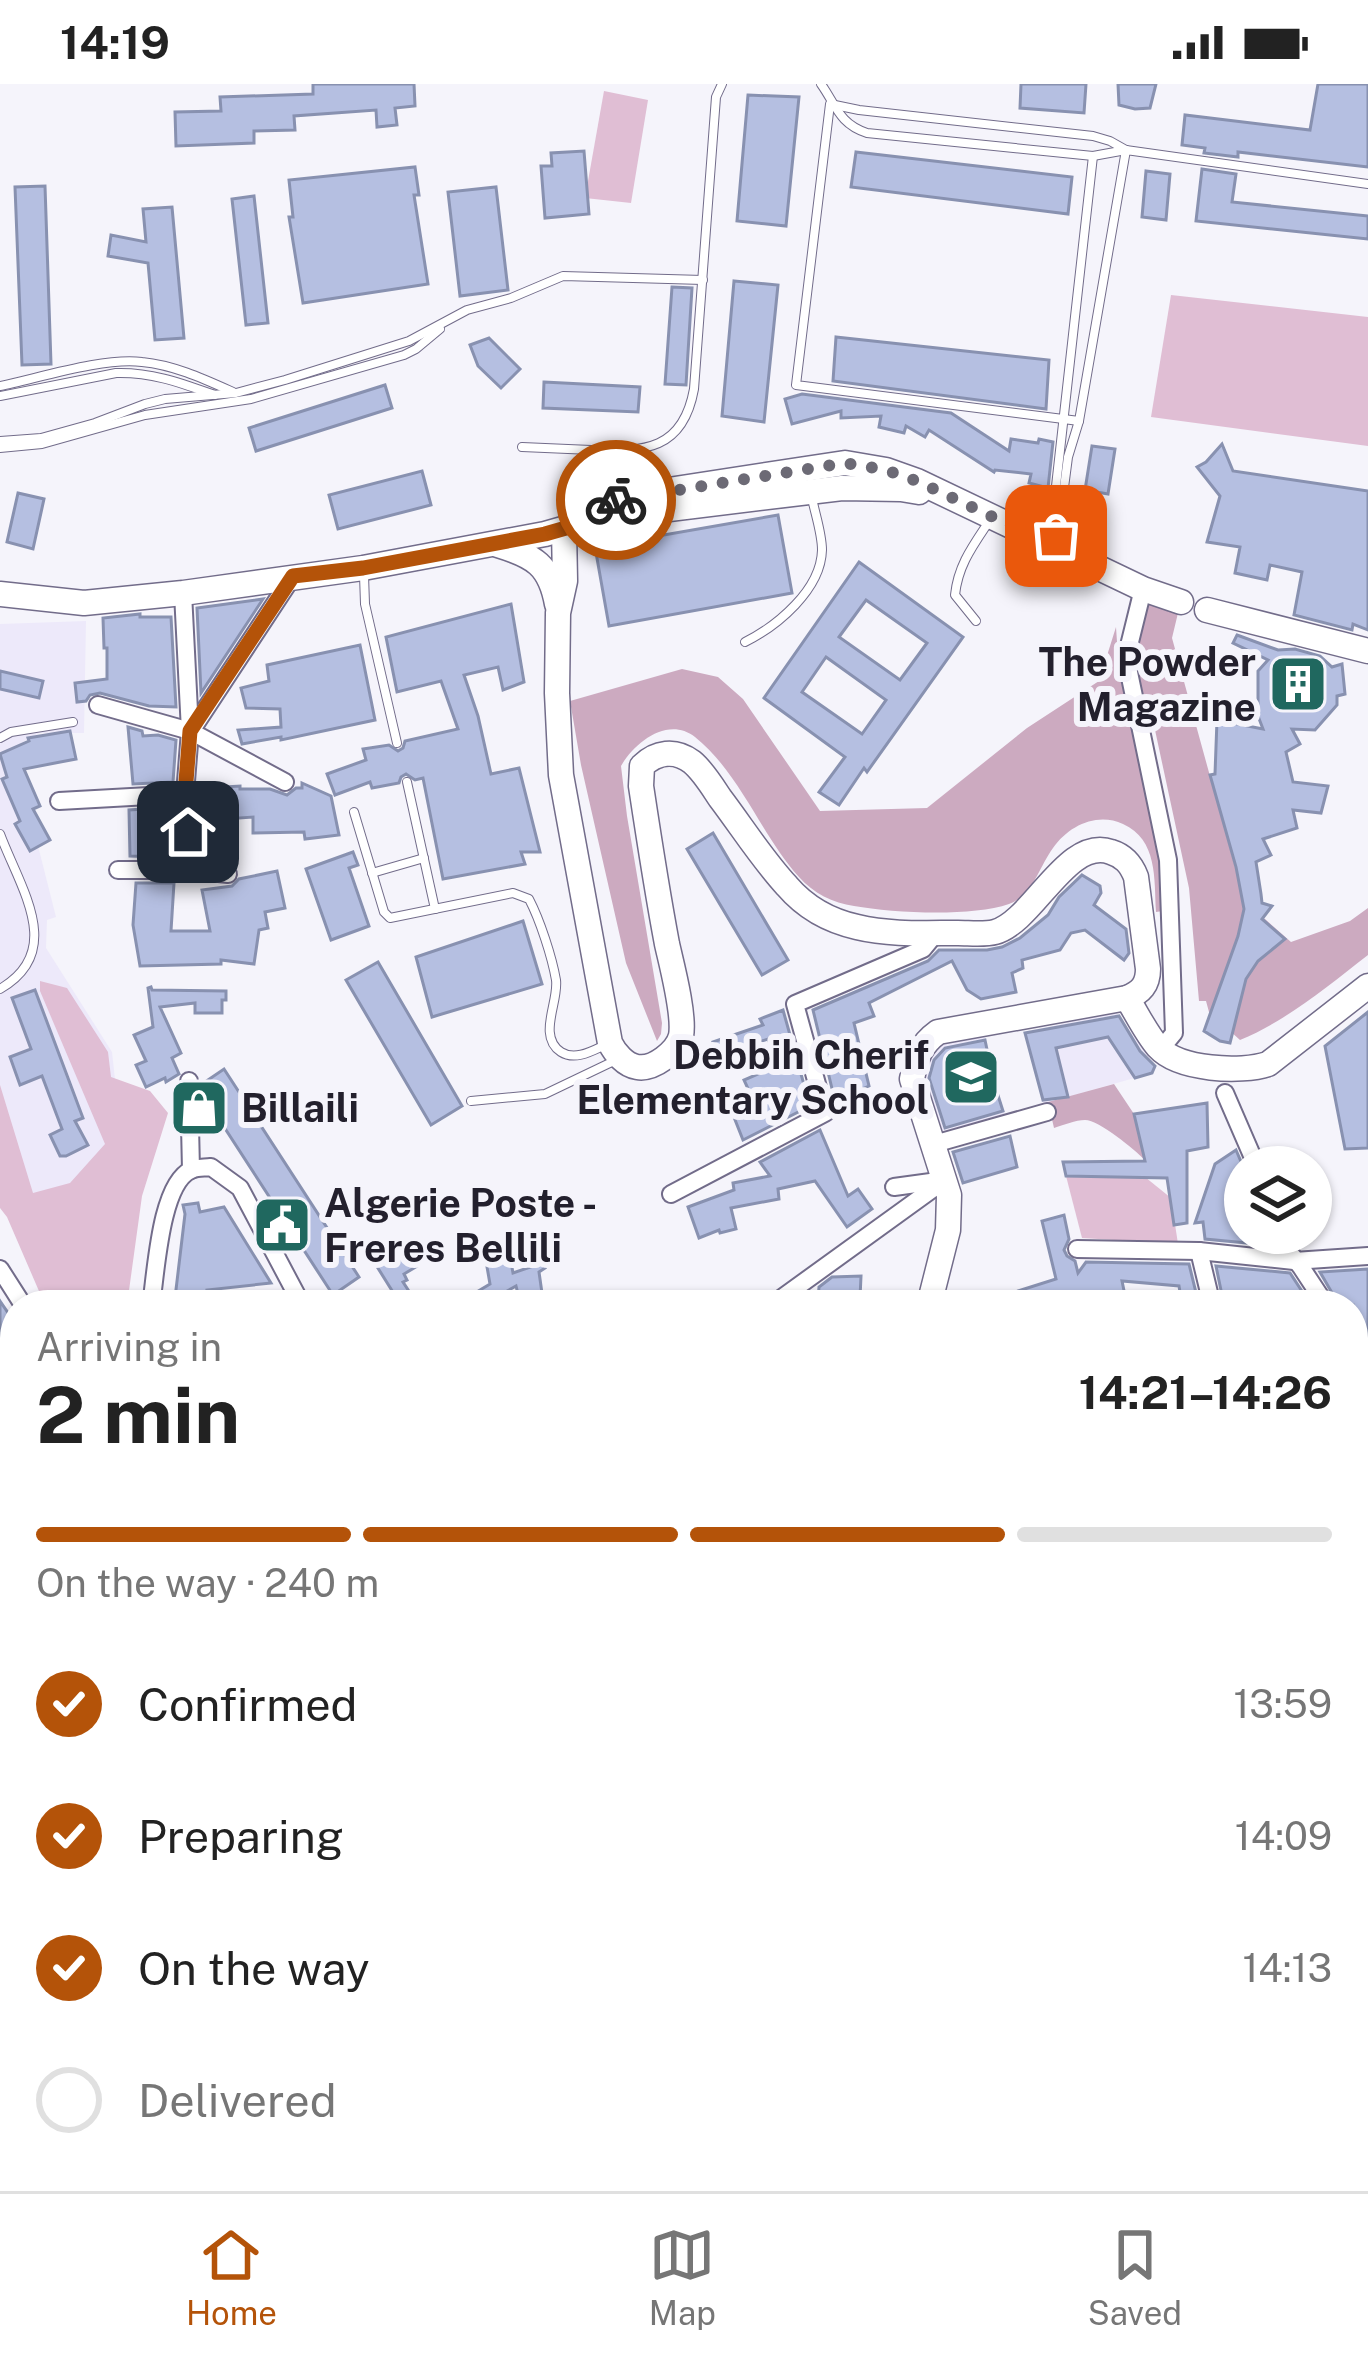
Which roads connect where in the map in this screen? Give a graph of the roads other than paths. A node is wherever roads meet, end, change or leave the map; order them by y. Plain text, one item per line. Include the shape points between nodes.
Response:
1 (722, 84) edge
2 (821, 84) edge
3 (830, 104) junction
4 (1126, 150) junction
5 (1093, 156) junction
6 (1368, 184) edge
7 (704, 280) junction
8 (457, 315) junction
9 (0, 386) edge
10 (0, 396) edge
11 (218, 396) junction
12 (235, 398) junction
13 (1063, 419) junction
14 (1079, 422) junction
15 (0, 445) edge
16 (522, 447) dead end
17 (811, 492) junction
18 (953, 498) junction
19 (992, 517) junction
20 (576, 524) junction
21 (1046, 543) junction
22 (493, 544) junction
23 (363, 568) junction
24 (293, 576) junction
25 (1143, 589) junction
26 (9, 593) edge
27 (183, 593) junction
28 (1181, 602) dead end
29 (1208, 610) dead end
30 (558, 613) junction
31 (976, 621) dead end
32 (745, 642) dead end
33 (1368, 651) edge
34 (98, 705) dead end
35 (73, 722) dead end
36 (190, 731) junction
37 (0, 738) edge
38 (397, 743) dead end
39 (285, 782) dead end
40 (407, 782) dead end
41 (185, 794) junction
42 (59, 801) dead end
43 (354, 812) dead end
44 (0, 834) edge
45 (424, 858) junction
46 (190, 870) junction
47 (118, 871) dead end
48 (372, 873) junction
49 (228, 874) dead end
50 (436, 910) junction
51 (936, 933) junction
52 (1368, 986) edge
53 (0, 988) edge
54 (1127, 998) junction
55 (616, 1050) junction
56 (1160, 1050) junction
57 (189, 1082) dead end
58 (1225, 1093) dead end
59 (471, 1101) dead end
60 (1047, 1112) dead end
61 (934, 1144) junction
62 (1248, 1146) edge
63 (191, 1170) junction
64 (945, 1180) junction
65 (894, 1187) dead end
66 (671, 1194) dead end
67 (1077, 1249) dead end
68 (1198, 1251) junction
69 (1289, 1254) edge
70 (1368, 1256) edge
71 (1294, 1261) junction
72 (153, 1290) edge
73 (294, 1290) edge
74 (793, 1290) edge
75 (933, 1290) edge
76 (1209, 1290) edge
77 (1316, 1290) edge

1 - 7 lane
2 - 3 lane
3 - 4 lane via 1093,136
3 - 5 lane via 867,133
3 - 13 lane via 796,385
4 - 5 lane
4 - 6 lane
4 - 14 lane
5 - 13 lane
7 - 8 lane via 563,276
7 - 16 lane via 694,389 679,430 634,450
8 - 12 lane via 409,341
8 - 12 lane via 404,355
9 - 12 lane via 139,361 200,377
10 - 11 lane via 132,372
11 - 12 lane
11 - 15 lane via 165,399
12 - 15 lane via 42,444
13 - 14 lane
13 - 21 lane
14 - 21 lane
17 - 18 street via 901,489
17 - 20 street
17 - 32 lane via 822,553 813,578 797,603
18 - 19 street
18 - 20 street via 845,463 623,497
19 - 21 street
19 - 31 lane via 957,579 955,595
20 - 22 street
20 - 30 street
21 - 25 street
22 - 23 street
22 - 30 street via 537,562
23 - 24 street
23 - 38 lane
24 - 27 street
24 - 36 street
25 - 28 street
25 - 56 street via 1126,658 1168,860 1174,1034
26 - 27 street via 84,603
27 - 36 street
29 - 33 street
30 - 55 street via 560,775
34 - 36 street
35 - 37 lane
36 - 39 street
36 - 41 street
40 - 45 lane
41 - 42 street
41 - 46 street
43 - 48 lane
44 - 53 lane via 36,946 26,968
45 - 48 lane
45 - 50 lane
46 - 47 street
46 - 49 street
48 - 50 lane via 387,916
50 - 55 lane via 513,893 530,899 556,981 554,1045 577,1056
51 - 54 street via 1000,929 1068,864 1108,850 1132,868 1144,937 1147,983
51 - 55 street via 854,927 813,909 694,763 669,753 651,757 640,786 681,1035 651,1064 637,1067
51 - 66 street via 923,949 795,1004 825,1114
52 - 56 street via 1252,1069 1204,1066
54 - 56 street
54 - 61 street via 928,1039 912,1079
55 - 59 lane via 544,1094
57 - 63 street
58 - 62 street
60 - 61 street
61 - 64 street
63 - 72 street via 178,1180 164,1216
63 - 73 street via 211,1167 240,1188
64 - 65 street
64 - 74 street
64 - 75 street via 948,1230
67 - 68 street
68 - 71 street
68 - 76 street
69 - 71 street
70 - 71 street
71 - 77 street

